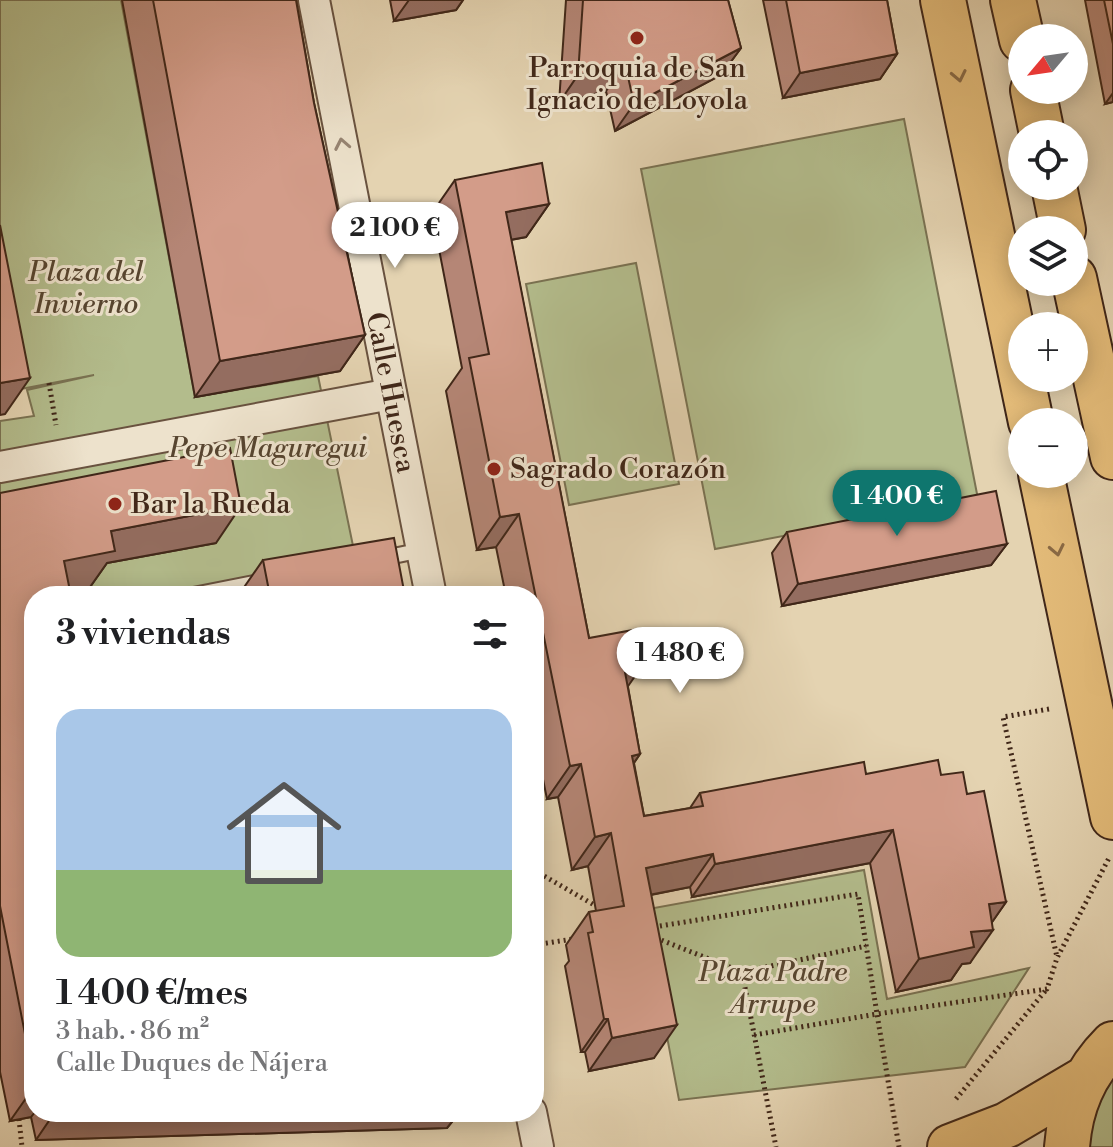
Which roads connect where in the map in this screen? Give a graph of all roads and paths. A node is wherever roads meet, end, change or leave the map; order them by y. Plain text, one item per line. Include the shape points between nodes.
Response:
1 (314, 0) edge
2 (943, 0) edge
3 (1013, 0) edge
4 (1018, 24) edge
5 (1078, 296) edge
6 (391, 394) junction
7 (1028, 408) edge
8 (1113, 457) edge
9 (0, 467) edge
10 (1044, 488) edge
11 (422, 550) junction
12 (358, 563) edge
13 (281, 578) edge
14 (240, 586) edge
15 (429, 586) edge
16 (1003, 717) dead end
17 (1113, 817) edge
18 (1113, 849) edge
19 (544, 876) edge
20 (610, 915) edge
21 (650, 927) edge
22 (649, 935) edge
23 (577, 939) dead end
24 (544, 944) edge
25 (866, 946) junction
26 (1057, 958) junction
27 (742, 972) junction
28 (1047, 989) junction
29 (877, 1014) junction
30 (754, 1035) junction
31 (1113, 1044) edge
32 (1085, 1079) junction
33 (19, 1119) dead end
34 (533, 1122) edge
35 (948, 1129) edge
36 (22, 1147) edge
37 (538, 1147) edge
38 (776, 1147) edge
39 (899, 1147) edge
40 (1067, 1147) edge

6 -> 1 street, Calle Huesca
2 -> 7 main road
3 - 4 main road
5 - 8 main road
6 - 9 street
6 - 11 street, Calle Huesca
10 -> 17 main road
11 - 12 lane
11 - 15 street, Calle Huesca
13 - 14 lane
16 - 26 path
18 - 26 path
19 - 20 path
21 - 25 path via 858,894
22 - 27 path
23 - 24 path
25 - 27 path
25 - 29 path
26 - 28 path
27 - 30 path
28 - 29 path
28 - 35 path
29 - 30 path
29 - 39 path
30 - 38 path
31 - 32 main road
32 - 35 main road via 1007,1125
32 - 40 main road via 1071,1116
33 - 36 path
34 - 37 street

